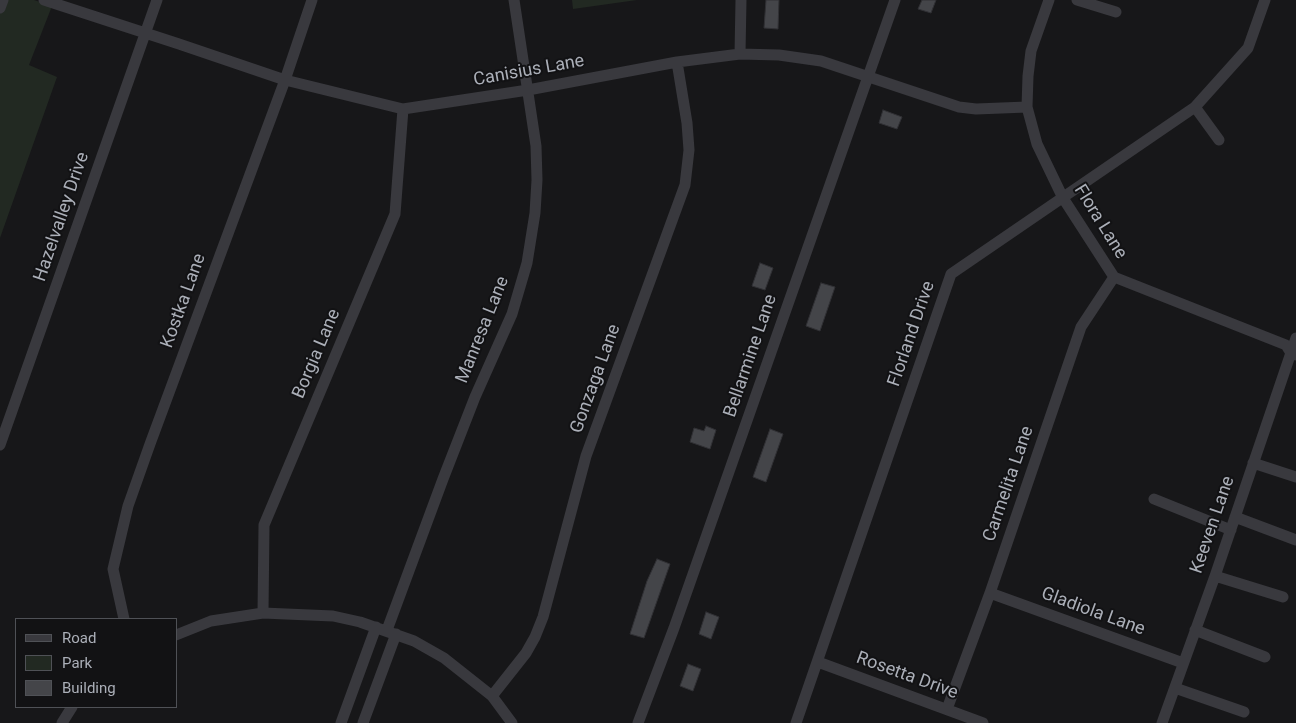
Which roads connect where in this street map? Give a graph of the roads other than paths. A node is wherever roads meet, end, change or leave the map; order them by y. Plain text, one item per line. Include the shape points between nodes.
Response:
1 (3, 0) edge
2 (44, 0) edge
3 (157, 0) edge
4 (312, 0) edge
5 (514, 0) edge
6 (740, 0) edge
7 (895, 0) edge
8 (1049, 0) edge
9 (1077, 0) edge
10 (1265, 0) edge
11 (0, 8) edge
12 (1116, 12) dead end
13 (146, 33) junction
14 (740, 54) junction
15 (677, 62) junction
16 (868, 76) junction
17 (285, 80) junction
18 (528, 90) junction
19 (1195, 106) junction
20 (1027, 107) junction
21 (403, 109) junction
22 (1220, 140) dead end
23 (1062, 198) junction
24 (1114, 277) junction
25 (1296, 338) edge
26 (1293, 354) edge
27 (0, 445) edge
28 (1253, 462) junction
29 (1296, 477) edge
30 (1154, 499) dead end
31 (1235, 517) junction
32 (1230, 530) junction
33 (1296, 540) edge
34 (1215, 576) junction
35 (990, 593) junction
36 (1283, 597) dead end
37 (262, 612) junction
38 (124, 618) edge
39 (386, 630) junction
40 (1195, 630) junction
41 (178, 634) edge
42 (1265, 657) dead end
43 (818, 662) junction
44 (1183, 663) junction
45 (1175, 688) junction
46 (492, 696) junction
47 (71, 708) edge
48 (947, 709) junction
49 (1244, 712) dead end
50 (62, 723) edge
51 (341, 723) edge
52 (363, 723) edge
53 (512, 723) edge
54 (638, 723) edge
55 (796, 723) edge
56 (983, 723) edge
57 (1162, 723) edge

1 - 11 street
2 - 13 street, Canisius Lane
3 - 13 street, Hazelvalley Drive
4 - 17 street, Kostka Lane
5 - 18 street, Manresa Lane
6 - 14 street
7 - 16 street, Bellarmine Lane
8 - 20 street, Flora Lane via 1031,52
9 - 12 street
10 - 19 street, Florland Drive via 1248,48
13 - 17 street, Canisius Lane
13 - 27 street, Hazelvalley Drive
14 - 15 street, Canisius Lane
14 - 16 street, Canisius Lane via 821,61
15 - 18 street, Canisius Lane
15 - 46 street, Gonzaga Lane via 689,150 685,185 586,456 536,637
16 - 20 street, Canisius Lane via 959,107
16 - 54 street, Bellarmine Lane
17 - 21 street, Canisius Lane
17 - 38 street, Kostka Lane via 128,506 113,569
18 - 21 street, Canisius Lane
18 - 39 street, Manresa Lane via 537,180 527,264 512,314 442,479
19 - 22 street
19 - 23 street, Florland Drive
20 - 23 street, Flora Lane via 1037,144
21 - 37 street, Borgia Lane via 395,214 264,525
23 - 24 street, Flora Lane
23 - 43 street, Florland Drive via 951,274
24 - 26 street, Flora Lane via 1286,346
24 - 35 street, Carmelita Lane via 1081,327
25 - 26 street, Keeven Lane
26 - 28 street, Keeven Lane
28 - 29 street
28 - 31 street, Keeven Lane
30 - 32 street
31 - 32 street, Keeven Lane
31 - 33 street
32 - 34 street, Keeven Lane
34 - 36 street
34 - 40 street, Keeven Lane
35 - 44 street, Gladiola Lane
35 - 48 street, Carmelita Lane
37 - 39 street via 333,616
37 - 41 street via 211,621
39 - 46 street via 444,658
39 - 51 street, Manresa Lane
39 - 52 street, Manresa Lane
40 - 42 street
40 - 44 street, Keeven Lane
43 - 48 street, Rosetta Drive
43 - 55 street, Florland Drive
44 - 45 street, Keeven Lane
45 - 49 street
45 - 57 street, Keeven Lane
46 - 53 street
47 - 50 street
48 - 56 street, Rosetta Drive

